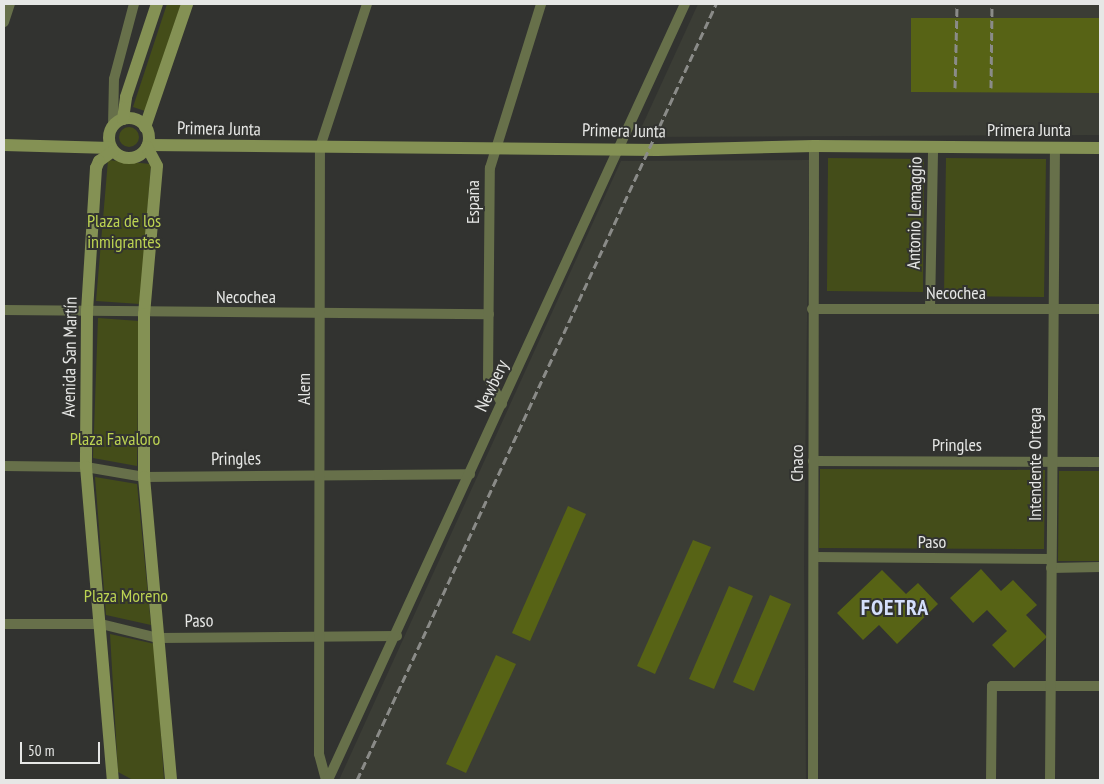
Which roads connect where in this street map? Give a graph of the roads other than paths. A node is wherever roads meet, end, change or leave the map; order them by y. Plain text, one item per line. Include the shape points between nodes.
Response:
1 (10, 4) edge
2 (134, 4) edge
3 (157, 4) edge
4 (187, 4) edge
5 (367, 4) edge
6 (541, 4) edge
7 (685, 4) edge
8 (4, 22) edge
9 (115, 125) junction
10 (145, 127) junction
11 (4, 145) edge
12 (92, 146) junction
13 (147, 146) junction
14 (814, 146) junction
15 (495, 147) junction
16 (933, 147) junction
17 (320, 148) junction
18 (618, 148) junction
19 (1055, 148) junction
20 (1100, 148) edge
21 (112, 149) junction
22 (812, 309) junction
23 (930, 309) junction
24 (1052, 309) junction
25 (1100, 309) edge
26 (4, 310) edge
27 (87, 311) junction
28 (320, 313) junction
29 (144, 314) junction
30 (489, 314) junction
31 (502, 404) junction
32 (813, 461) junction
33 (1051, 462) junction
34 (1100, 462) edge
35 (4, 466) edge
36 (86, 467) junction
37 (320, 474) junction
38 (470, 474) junction
39 (144, 477) junction
40 (814, 557) junction
41 (1051, 563) junction
42 (1100, 568) edge
43 (4, 624) edge
44 (101, 624) junction
45 (320, 635) junction
46 (397, 636) junction
47 (158, 638) junction
48 (1051, 686) junction
49 (1100, 686) edge
50 (114, 780) edge
51 (171, 780) edge
52 (327, 780) edge
53 (813, 780) edge
54 (992, 780) edge
55 (1050, 780) edge

1 - 8 street
2 - 9 street via 114,79
3 - 9 main road
4 - 10 main road
5 - 17 street, Alem
6 - 15 street, España
7 - 18 street, Newbery
9 - 10 main road via 134,119
9 - 12 main road
9 - 21 main road
10 - 13 main road
11 - 12 main road
12 - 21 main road
13 - 17 main road, Primera Junta
13 - 21 main road via 140,155 129,158
13 - 29 main road via 157,166
14 - 16 main road, Primera Junta
14 - 18 main road, Primera Junta
14 - 22 street, Chaco
15 - 17 main road, Primera Junta
15 - 18 main road, Primera Junta
15 - 30 street, España via 490,168
16 - 19 main road, Primera Junta
16 - 23 street, Antonio Lemaggio
17 - 28 street, Alem
18 - 31 street, Newbery
19 - 20 main road, Primera Junta
19 - 24 street, Intendente Ortega
21 - 27 main road, Avenida San Martín via 96,168
22 - 23 street, Necochea
22 - 32 street, Chaco
23 - 24 street, Necochea
24 - 25 street, Necochea
24 - 33 street, Intendente Ortega
26 - 27 street, Necochea
27 - 29 street, Necochea
27 - 36 main road, Avenida San Martín
28 - 29 street, Necochea
28 - 30 street, Necochea
28 - 37 street, Alem
29 - 39 main road
30 - 31 street, España via 488,378
31 - 38 street, Newbery
32 - 33 street, Pringles
32 - 40 street, Chaco
33 - 34 street, Pringles
33 - 41 street, Intendente Ortega
35 - 36 street, Pringles
36 - 39 street, Pringles
36 - 44 main road, Avenida San Martín
37 - 38 street, Pringles
37 - 39 street, Pringles
37 - 45 street, Alem
38 - 46 street, Newbery
39 - 47 main road
40 - 41 street, Paso
40 - 53 street, Chaco
41 - 42 street, Paso
41 - 48 street, Intendente Ortega
43 - 44 street, Paso
44 - 47 street, Paso
44 - 50 main road, Avenida San Martín
45 - 46 street, Paso
45 - 47 street, Paso
45 - 52 street, Alem via 319,754
46 - 52 street, Newbery
47 - 51 main road
48 - 49 street
48 - 54 street via 992,686
48 - 55 street, Intendente Ortega

